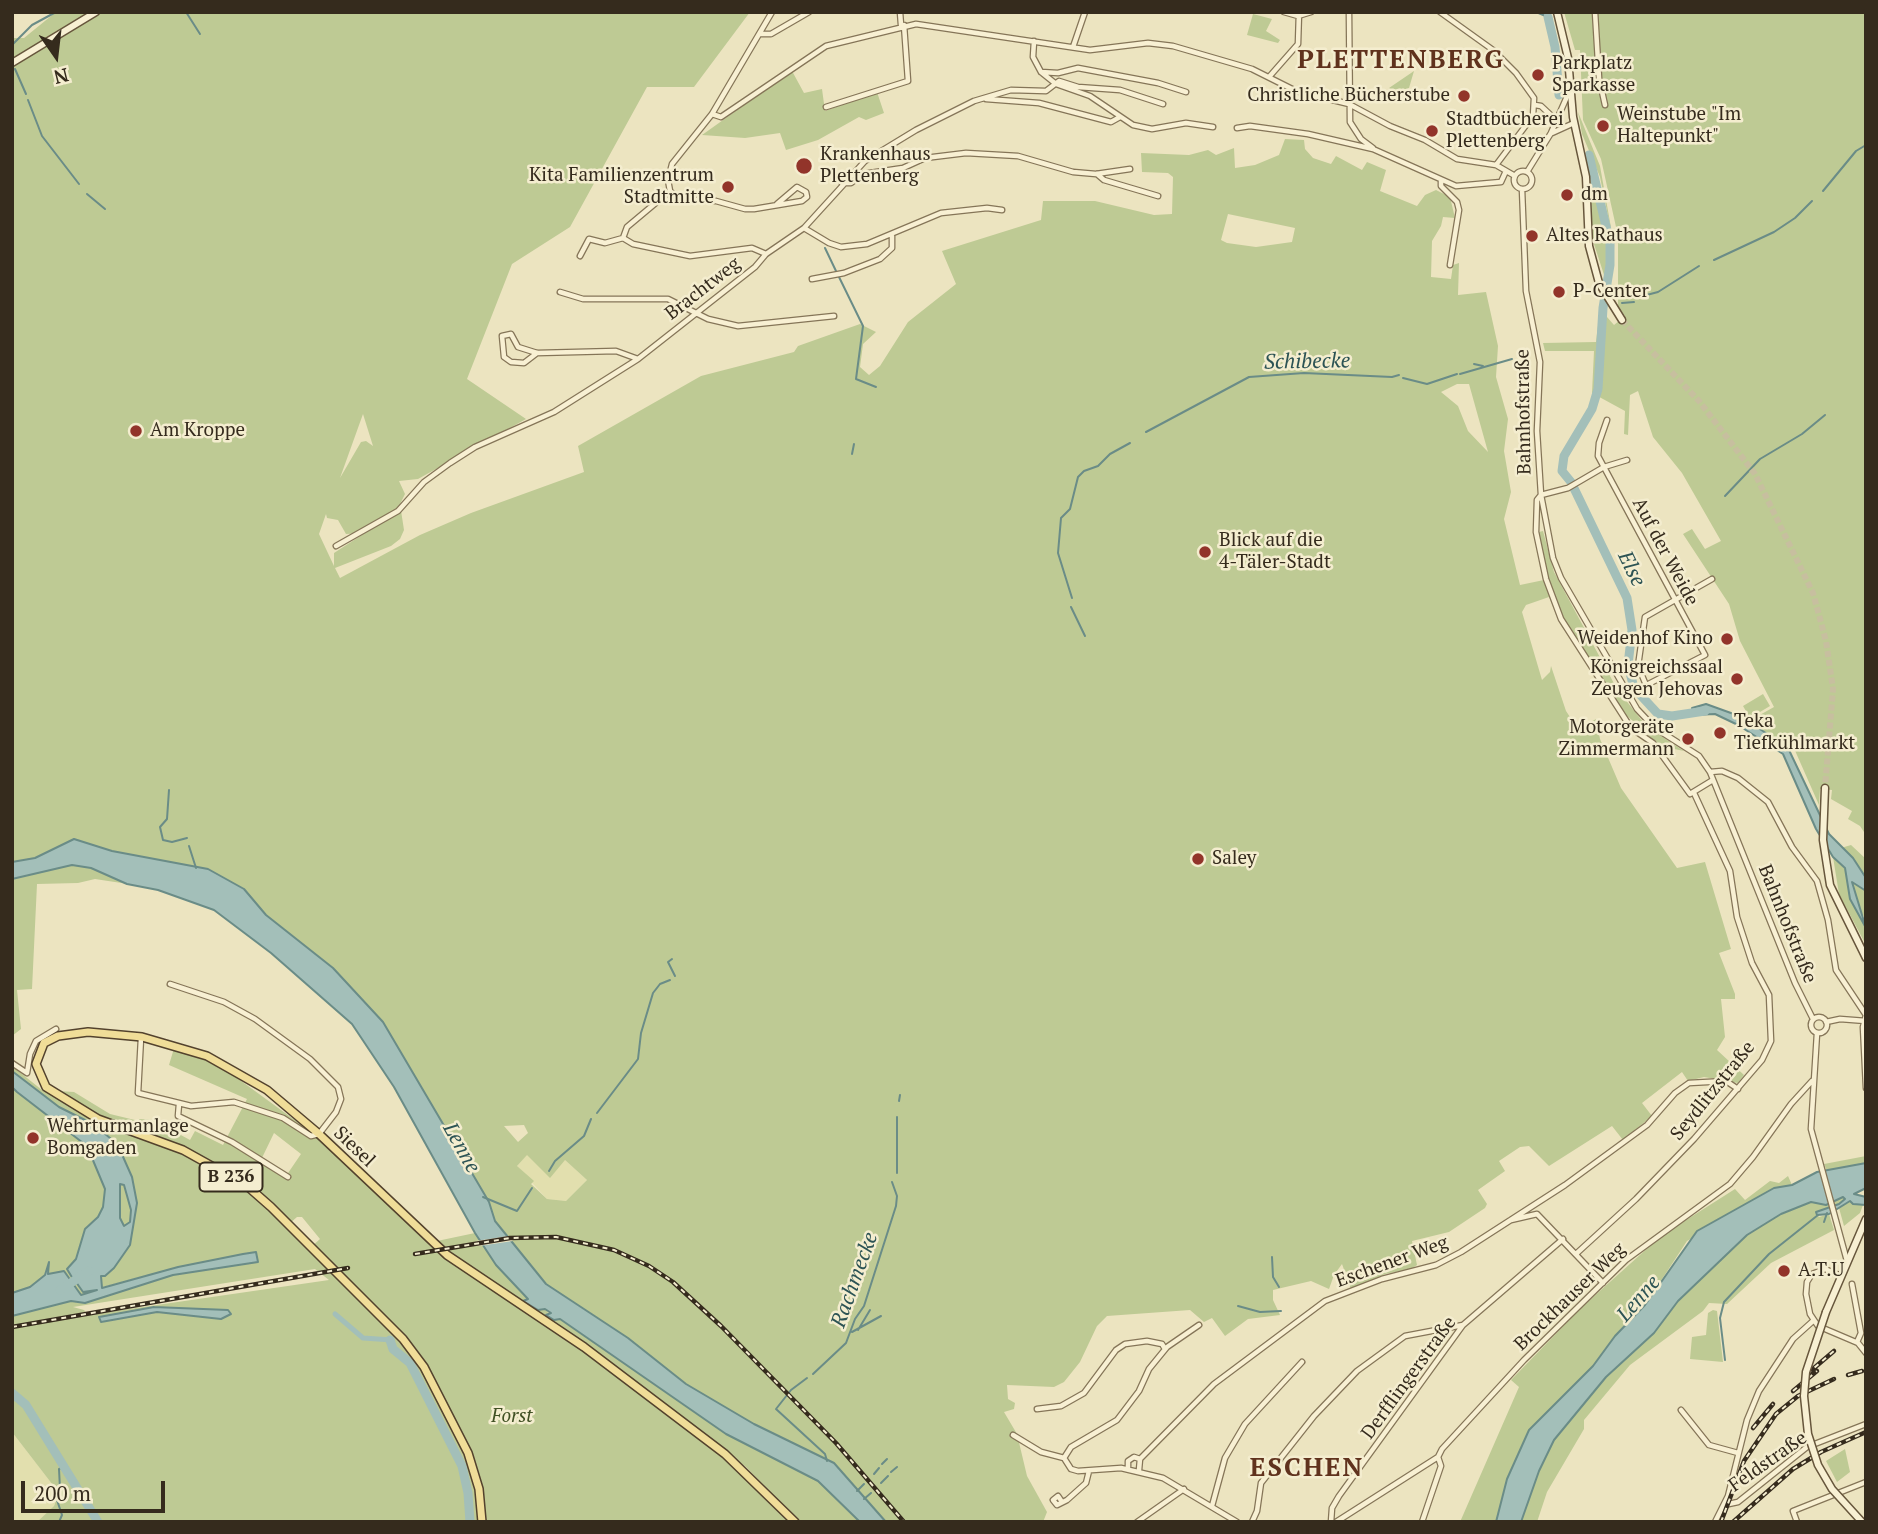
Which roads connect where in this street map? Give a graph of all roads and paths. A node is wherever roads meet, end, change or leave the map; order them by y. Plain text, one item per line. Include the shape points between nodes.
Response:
1 (96, 12) edge
2 (772, 12) edge
3 (808, 12) edge
4 (900, 12) edge
5 (1085, 12) edge
6 (1284, 12) edge
7 (1311, 12) edge
8 (1349, 12) edge
9 (1440, 12) edge
10 (1557, 12) edge
11 (1595, 12) edge
12 (1299, 14) edge
13 (902, 25) junction
14 (760, 34) junction
15 (1034, 41) junction
16 (1073, 47) junction
17 (12, 63) edge
18 (1041, 72) junction
19 (1269, 77) junction
20 (1056, 84) junction
21 (1571, 88) junction
22 (1186, 92) dead end
23 (984, 98) junction
24 (1163, 104) dead end
25 (1349, 104) junction
26 (1535, 105) junction
27 (1605, 105) dead end
28 (826, 107) dead end
29 (712, 114) junction
30 (1120, 117) junction
31 (1574, 120) junction
32 (1557, 121) junction
33 (1213, 127) dead end
34 (1237, 128) dead end
35 (1551, 133) junction
36 (1373, 149) junction
37 (1496, 165) junction
38 (1130, 169) dead end
39 (1506, 171) junction
40 (1527, 172) junction
41 (1096, 174) junction
42 (1516, 176) junction
43 (1441, 181) junction
44 (842, 183) junction
45 (1522, 189) junction
46 (670, 191) junction
47 (1158, 196) dead end
48 (777, 204) junction
49 (1002, 209) dead end
50 (804, 228) junction
51 (892, 236) junction
52 (623, 238) junction
53 (766, 254) junction
54 (580, 256) dead end
55 (1450, 265) dead end
56 (812, 279) dead end
57 (560, 292) dead end
58 (695, 312) junction
59 (834, 316) dead end
60 (1622, 320) tunnel mouth
61 (537, 354) junction
62 (638, 359) junction
63 (1607, 420) dead end
64 (1627, 460) dead end
65 (1604, 467) junction
66 (1541, 495) junction
67 (336, 545) dead end
68 (1712, 579) dead end
69 (1674, 600) junction
70 (1644, 686) junction
71 (1630, 694) junction
72 (1710, 772) junction
73 (1713, 780) junction
74 (1825, 788) tunnel mouth
75 (1694, 793) junction
76 (1866, 958) edge
77 (170, 984) dead end
78 (1813, 1019) junction
79 (1865, 1021) edge
80 (1826, 1022) junction
81 (56, 1029) dead end
82 (1817, 1033) junction
83 (142, 1037) junction
84 (12, 1063) edge
85 (1812, 1081) junction
86 (1866, 1088) edge
87 (1738, 1089) junction
88 (179, 1104) junction
89 (319, 1134) junction
90 (288, 1177) dead end
91 (1866, 1219) edge
92 (1510, 1220) junction
93 (1563, 1240) junction
94 (1577, 1253) junction
95 (1848, 1262) junction
96 (1842, 1276) junction
97 (1603, 1283) junction
98 (1852, 1284) dead end
99 (1813, 1321) junction
100 (1199, 1325) dead end
101 (1463, 1325) junction
102 (1857, 1342) junction
103 (1166, 1349) junction
104 (1866, 1353) edge
105 (1302, 1362) dead end
106 (1037, 1409) dead end
107 (1681, 1410) dead end
108 (1866, 1424) edge
109 (1013, 1434) dead end
110 (1738, 1453) junction
111 (1438, 1457) junction
112 (1064, 1458) junction
113 (1140, 1459) junction
114 (1128, 1467) junction
115 (1139, 1470) junction
116 (1090, 1471) junction
117 (1866, 1482) edge
118 (1184, 1489) junction
119 (1062, 1502) dead end
120 (1724, 1504) junction
121 (1212, 1506) junction
122 (482, 1522) edge
123 (796, 1522) edge
124 (1138, 1522) edge
125 (1237, 1522) edge
126 (1252, 1522) edge
127 (1333, 1522) edge
128 (1422, 1522) edge
129 (1715, 1522) edge
130 (1797, 1522) edge
131 (1862, 1522) edge

1 - 17 main road
2 - 14 street
3 - 14 street via 771,34
4 - 13 street
5 - 16 street
6 - 12 street
7 - 12 street
8 - 25 street
9 - 26 street via 1510,67 1530,90
10 - 21 main road
11 - 27 street
12 - 19 street via 1298,44
13 - 15 street
13 - 28 street via 908,82
13 - 29 street via 826,46 721,117
14 - 29 street
15 - 16 street
15 - 18 street via 1033,55
16 - 19 street via 1090,50 1160,44
18 - 20 street
18 - 22 street via 1057,74 1078,68
19 - 25 street via 1296,91
20 - 23 street, Brachtweg via 1046,91 1015,89
20 - 24 street, Brachtweg via 1120,90
20 - 30 street via 1090,96
21 - 31 main road
21 - 32 street
23 - 30 street via 1039,103 1111,122
23 - 44 street, Brachtweg via 880,150
25 - 36 street via 1352,127
25 - 37 street via 1463,162
26 - 32 street
26 - 37 street via 1531,120
29 - 46 street via 672,163
30 - 33 street via 1143,129 1186,123
31 - 32 street via 1566,115
31 - 35 street
31 - 60 main road via 1586,177 1589,246 1599,283
32 - 35 street
34 - 36 street via 1308,134
35 - 40 street
36 - 43 street
37 - 39 street
38 - 41 street
39 - 42 street
39 - 43 street via 1503,181 1486,185 1464,187
40 - 42 street
40 - 45 street via 1532,182
41 - 44 street via 1055,169 1018,156 965,153 925,158
41 - 47 street
42 - 45 street via 1515,184
43 - 55 street via 1459,210
44 - 50 street, Brachtweg
45 - 66 street, Bahnhofstraße via 1525,281 1541,362 1537,431
46 - 48 street via 679,199 704,199 745,209
46 - 52 street via 627,227
48 - 48 street via 797,187 806,192 802,201
49 - 51 street via 941,213
50 - 51 street via 841,247
50 - 53 street, Brachtweg
51 - 56 street via 892,248 880,259
52 - 53 street via 690,256 752,247
52 - 54 street via 605,243 589,239
53 - 58 street, Brachtweg
57 - 58 street via 583,299 668,299
58 - 59 street via 749,327
58 - 62 street, Brachtweg
61 - 61 street via 524,363 511,362 504,357 502,336 511,334 518,347
61 - 62 street via 615,351
62 - 67 street, Brachtweg via 554,412 475,447 424,482 384,520
63 - 65 street, Auf der Weide via 1597,450
64 - 65 street
65 - 66 street via 1568,488
65 - 69 street, Auf der Weide
66 - 71 street, Bahnhofstraße via 1561,578
66 - 75 street, Seydlitzstraße via 1535,516 1539,553 1561,620 1631,728 1653,743 1689,793
68 - 69 street
69 - 70 street via 1645,617 1639,666
69 - 70 street, Auf der Weide via 1705,655
70 - 71 street, Auf der Weide
71 - 72 street, Bahnhofstraße via 1656,728 1699,757
72 - 73 street, Bahnhofstraße
72 - 79 street via 1728,773 1744,781 1775,813 1816,881 1836,970 1864,1008
73 - 75 street
73 - 78 street, Bahnhofstraße
74 - 76 main road via 1825,862 1836,902
75 - 87 street, Seydlitzstraße via 1730,871 1737,917 1770,1002 1770,1041 1762,1060
77 - 89 street via 224,1002 255,1019 335,1081 339,1105
78 - 80 street
78 - 82 street via 1811,1028
79 - 80 street via 1840,1018
79 - 86 street
80 - 82 street via 1825,1030
81 - 84 street via 36,1041 27,1073
82 - 85 street
83 - 88 street, Siesel via 135,1090
83 - 89 main road via 207,1056 240,1073
83 - 122 main road, B 236 via 75,1029 53,1034 38,1044 32,1059 35,1080 50,1095 75,1108 183,1150 246,1185 271,1207 403,1339 424,1367 468,1453 479,1489
85 - 95 street via 1811,1129
85 - 97 street, Brockhauser Weg via 1730,1184 1660,1233
87 - 92 street, Eschener Weg via 1726,1081 1689,1083 1647,1125
87 - 94 street, Seydlitzstraße via 1636,1199
88 - 89 street, Siesel via 234,1102 283,1118 311,1136
88 - 90 street via 178,1116
89 - 123 main road, Siesel via 447,1255 584,1347 718,1447
91 - 95 main road
92 - 93 street via 1537,1214
92 - 113 street, Eschener Weg via 1436,1265 1325,1301 1214,1384
93 - 94 street
93 - 101 street, Derfflingerstraße
94 - 97 street
95 - 96 main road
96 - 99 street via 1825,1269 1808,1279 1806,1303
96 - 131 main road, bridge via 1826,1312 1804,1396 1808,1434 1818,1465 1832,1489
97 - 111 street, Brockhauser Weg via 1524,1360
98 - 102 street via 1861,1333
99 - 102 street
99 - 110 street via 1793,1339 1759,1391
100 - 103 street
101 - 126 street via 1405,1336 1357,1371 1261,1483
101 - 127 street, Derfflingerstraße via 1339,1496 1332,1508
102 - 104 street
103 - 106 street via 1147,1341 1125,1344 1084,1393 1061,1406
103 - 112 street via 1117,1420 1071,1447
105 - 121 street via 1245,1424 1226,1458
107 - 110 street via 1704,1442
108 - 120 street, Feldstraße via 1807,1447 1738,1502
109 - 112 street
110 - 120 street
111 - 127 street, Brockhauser Weg
111 - 128 street via 1441,1466
112 - 116 street via 1071,1469
113 - 114 street, Eschener Weg via 1130,1458
113 - 115 street
114 - 115 street
114 - 116 street
115 - 118 street
116 - 119 street via 1086,1483
117 - 130 street via 1793,1511
118 - 121 street
118 - 124 street
120 - 129 street
121 - 125 street

